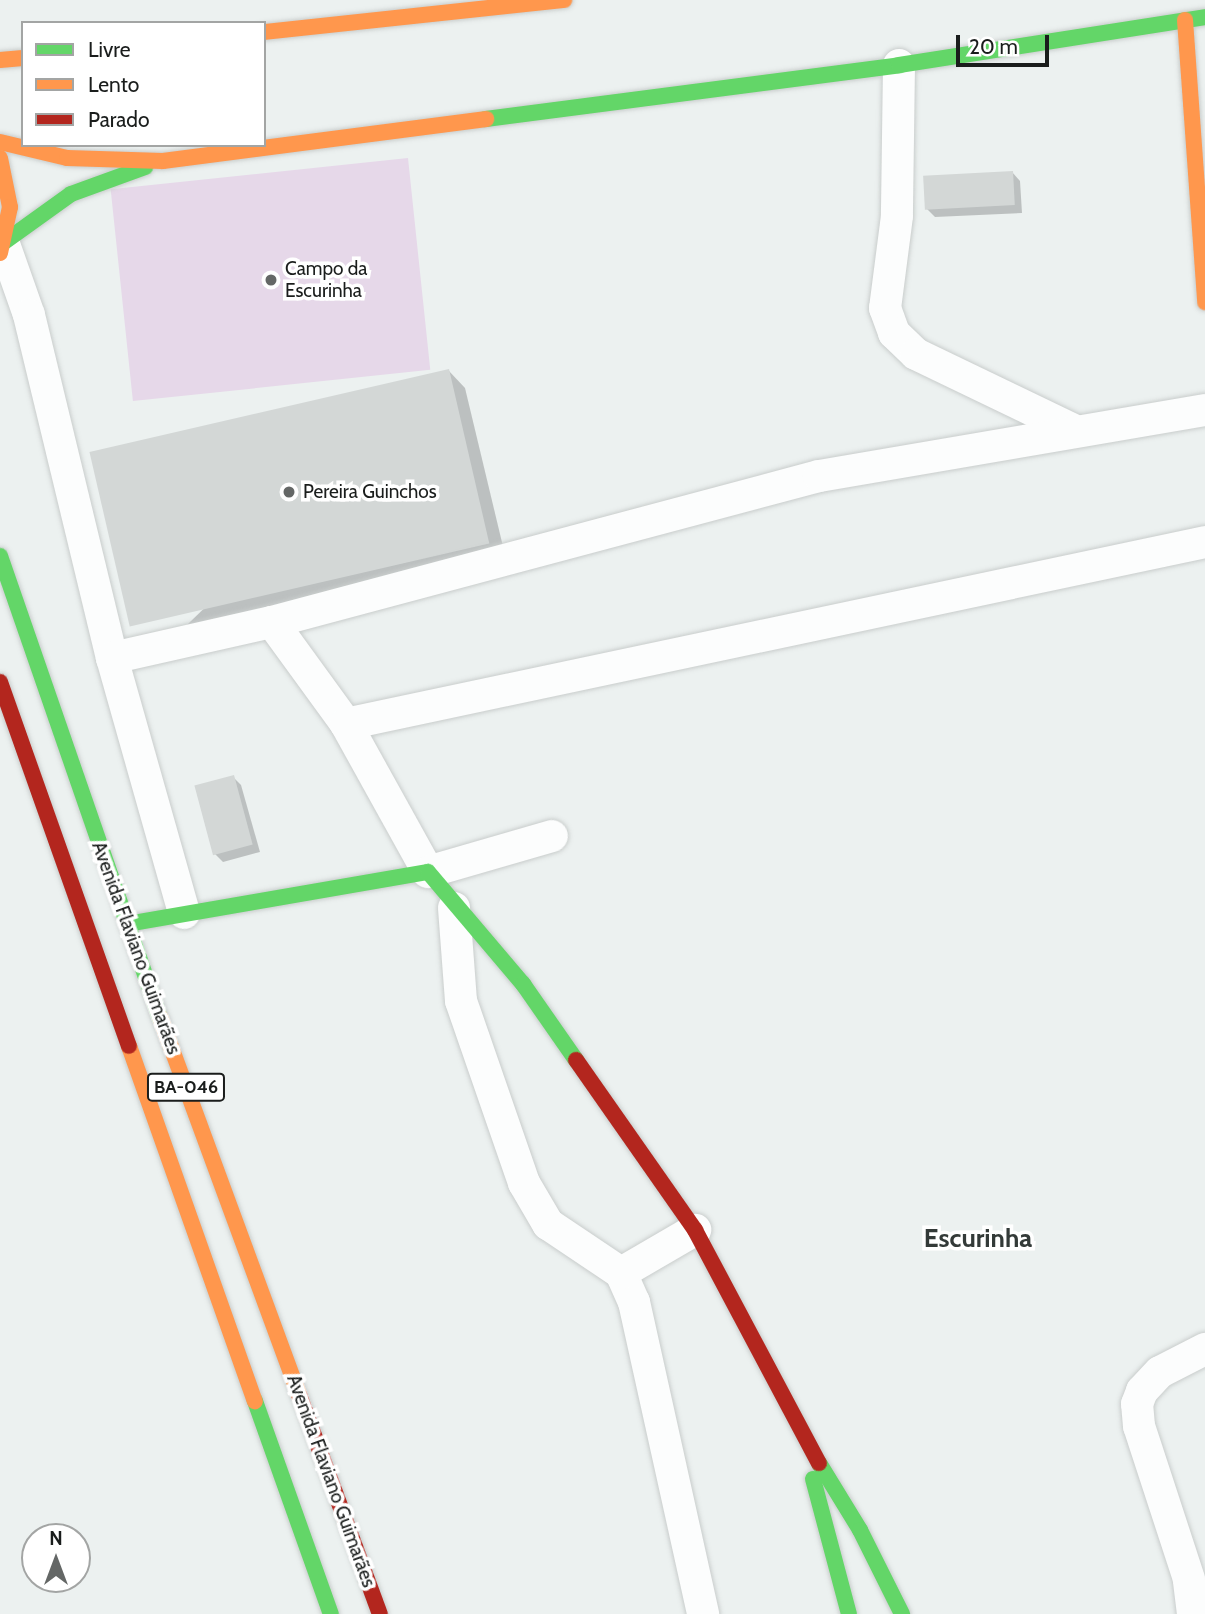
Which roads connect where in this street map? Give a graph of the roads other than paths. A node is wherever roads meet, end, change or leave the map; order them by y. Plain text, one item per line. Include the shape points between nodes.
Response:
1 (565, 0) edge
2 (1205, 17) edge
3 (1185, 20) junction
4 (266, 32) edge
5 (899, 65) junction
6 (0, 142) edge
7 (0, 158) edge
8 (163, 161) junction
9 (1, 247) edge
10 (1205, 302) edge
11 (1205, 410) edge
12 (1074, 430) junction
13 (1205, 542) edge
14 (0, 556) edge
15 (272, 622) junction
16 (112, 658) junction
17 (0, 682) edge
18 (346, 724) junction
19 (552, 836) dead end
20 (428, 872) junction
21 (454, 908) junction
22 (184, 913) junction
23 (127, 924) junction
24 (695, 1230) junction
25 (621, 1273) junction
26 (1205, 1349) edge
27 (799, 1430) junction
28 (1197, 1577) edge
29 (331, 1614) edge
30 (380, 1614) edge
31 (703, 1614) edge
32 (849, 1614) edge
33 (902, 1614) edge
34 (1193, 1614) edge

1 - 4 main road
2 - 3 main road
3 - 5 main road
3 - 10 main road
5 - 8 main road
5 - 12 street via 897,216 886,308 894,333 916,354
6 - 8 main road via 67,158
7 - 9 main road via 10,207
8 - 9 main road via 71,194
9 - 16 street via 29,315
11 - 12 street
12 - 15 street via 819,477
13 - 18 street
14 - 23 main road, Avenida Flaviano Guimarães / BA-046
15 - 16 street
15 - 18 street
16 - 22 street
17 - 29 main road, Avenida Flaviano Guimarães / BA-046
18 - 20 street
19 - 20 street
20 - 21 main road
20 - 22 main road
21 - 24 main road via 523,984
21 - 25 street via 461,1001 524,1184 548,1224
22 - 23 main road
23 - 30 main road, Avenida Flaviano Guimarães / BA-046
24 - 25 street
24 - 27 main road
25 - 31 street via 634,1302
26 - 28 street via 1160,1372 1142,1391 1137,1404 1139,1426
27 - 32 main road
27 - 33 main road via 860,1530
28 - 34 street

